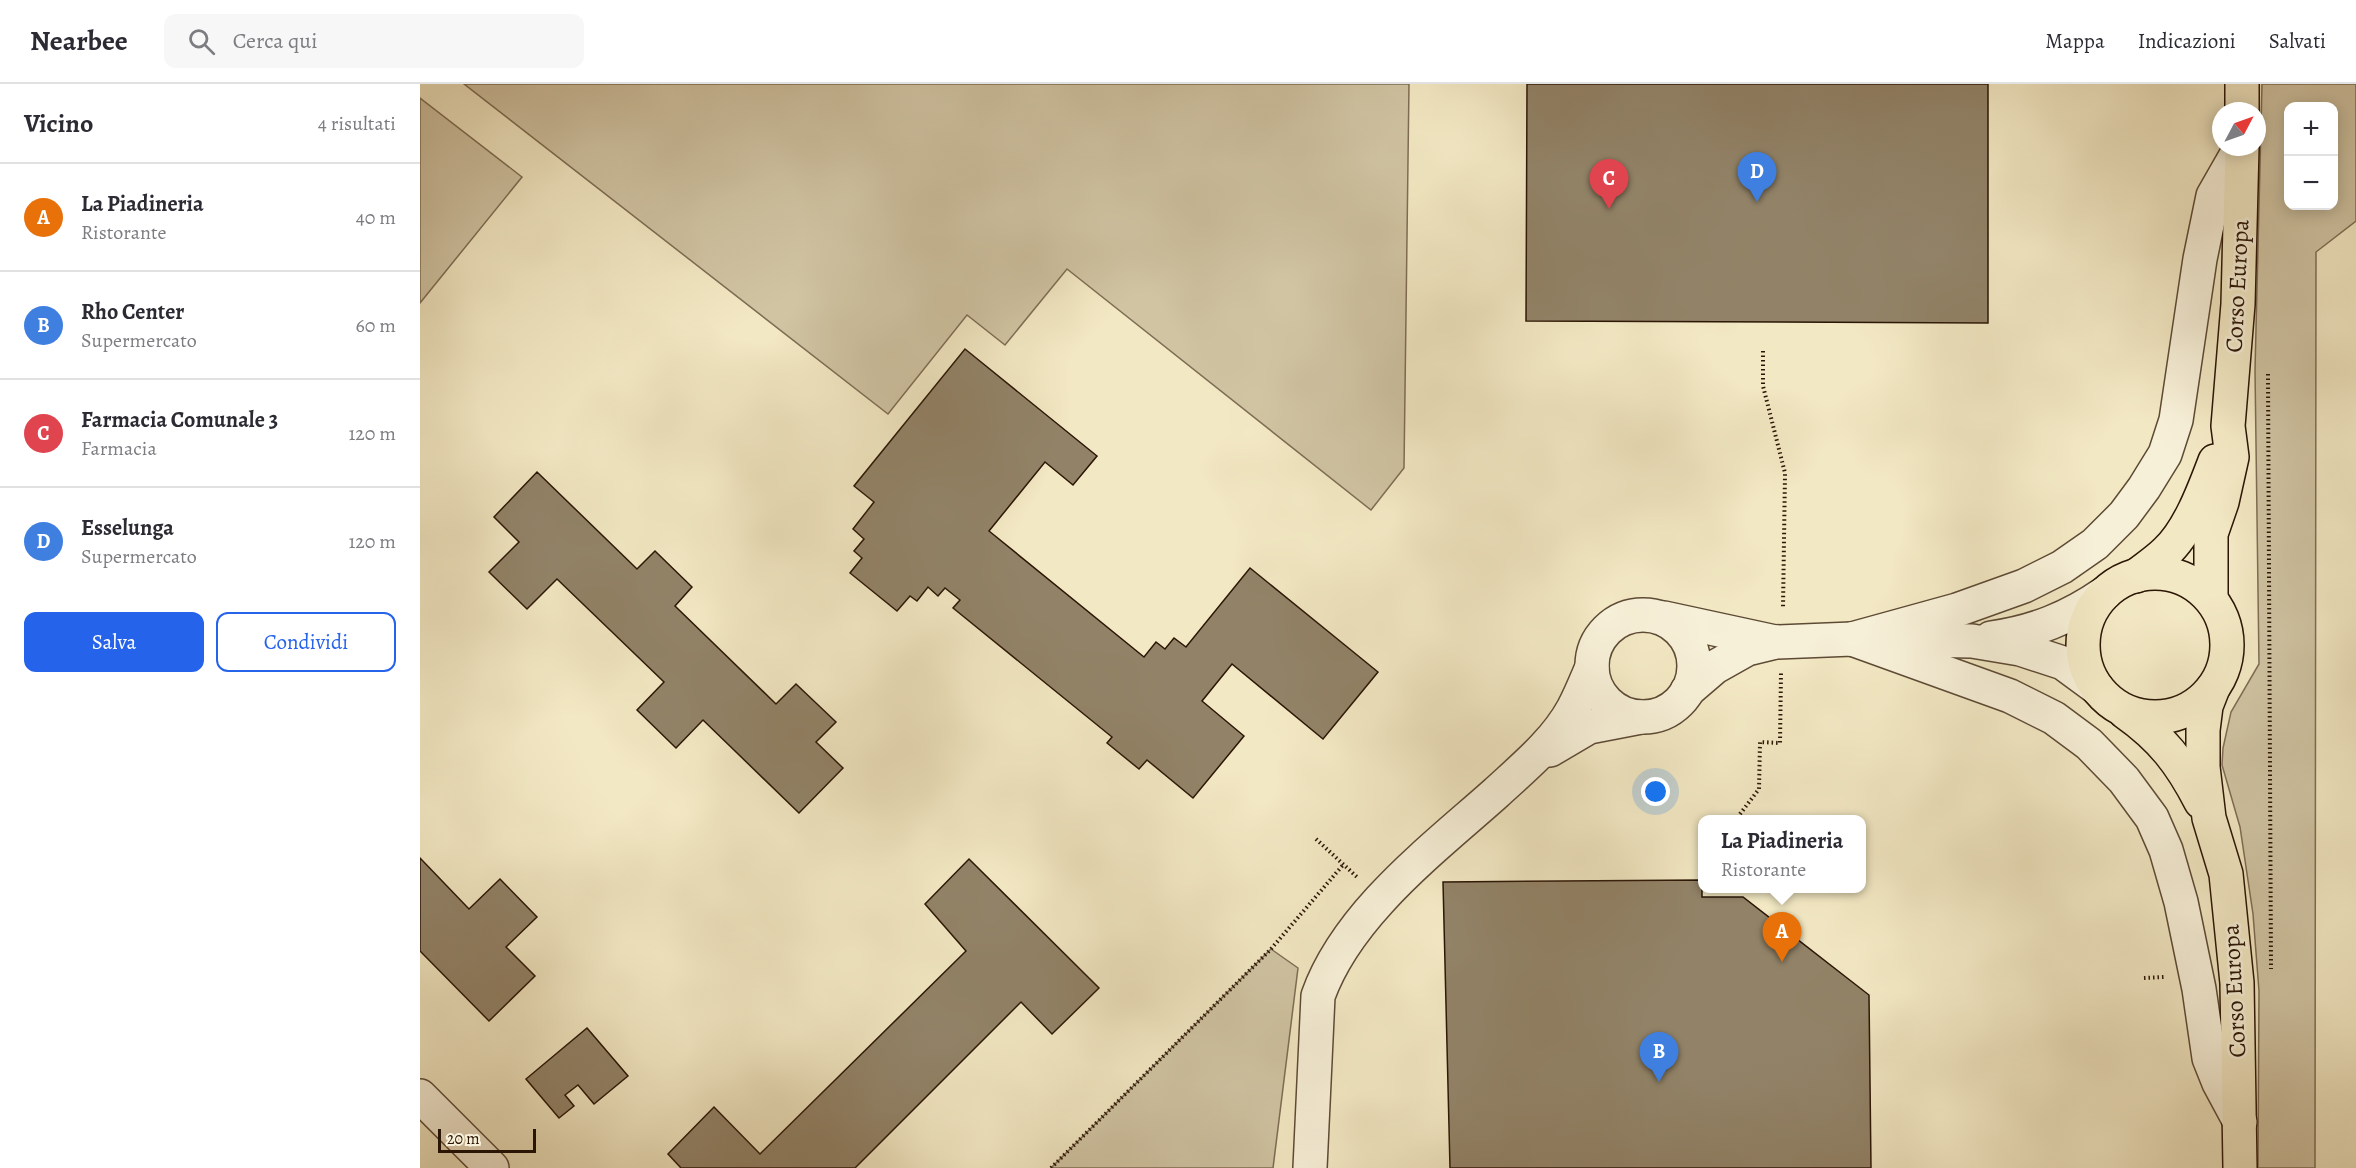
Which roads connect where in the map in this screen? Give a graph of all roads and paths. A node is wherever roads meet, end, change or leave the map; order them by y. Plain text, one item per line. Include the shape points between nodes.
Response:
1 (2242, 84) edge
2 (2242, 102) edge
3 (2236, 156) edge
4 (2241, 156) edge
5 (1763, 351) dead end
6 (2268, 370) dead end
7 (2228, 426) junction
8 (2136, 576) junction
9 (2105, 593) junction
10 (2211, 599) junction
11 (1652, 616) junction
12 (1852, 639) junction
13 (1972, 641) junction
14 (1779, 642) junction
15 (1592, 668) junction
16 (2097, 688) junction
17 (2213, 688) junction
18 (1687, 691) junction
19 (2121, 710) junction
20 (1642, 717) junction
21 (1530, 762) junction
22 (1740, 814) dead end
23 (2209, 818) junction
24 (1316, 839) dead end
25 (1343, 865) junction
26 (1362, 881) dead end
27 (2271, 977) dead end
28 (420, 1096) edge
29 (2240, 1122) junction
30 (492, 1168) edge
31 (1051, 1168) edge
32 (1310, 1168) edge
33 (2240, 1168) edge

1 - 2 main road
3 - 12 street via 2213,196 2176,420 2165,454 2124,514 2095,544 2024,586 1957,610
4 - 7 main road, Corso Europa via 2238,304
5 - 14 path via 1763,386 1785,473
6 - 27 path
7 - 8 main road, Corso Europa via 2204,489 2177,539
7 - 10 main road, Corso Europa via 2232,457 2211,534
8 - 9 main road
8 - 10 main road via 2169,574 2184,579
9 - 13 street via 2067,617 2040,628
9 - 16 main road via 2086,622 2083,639 2083,656
10 - 17 main road via 2221,616 2227,653
11 - 14 street
11 - 15 street via 1637,615 1610,627 1594,652
11 - 18 street via 1667,621 1689,644 1694,660
12 - 13 street
12 - 14 street
12 - 29 street via 2010,696 2054,718 2089,744 2124,780 2152,818 2166,850 2199,989 2209,1058
13 - 16 street via 2020,649 2063,663
14 - 18 street via 1747,649 1715,667
14 - 22 path via 1780,743 1760,742 1759,789
15 - 20 street via 1594,683 1613,708
15 - 21 street via 1573,710
16 - 19 main road
17 - 19 main road via 2199,703 2181,713 2141,716
17 - 23 main road, Corso Europa via 2203,730
18 - 20 street via 1677,705 1662,714
19 - 23 main road, Corso Europa via 2166,746 2184,770
20 - 21 street via 1589,727
21 - 32 street via 1398,880 1339,950 1318,996
23 - 29 main road, Corso Europa via 2226,874 2237,983
24 - 25 path
25 - 26 path
25 - 31 path via 1271,949
28 - 30 street
29 - 33 main road, Corso Europa

